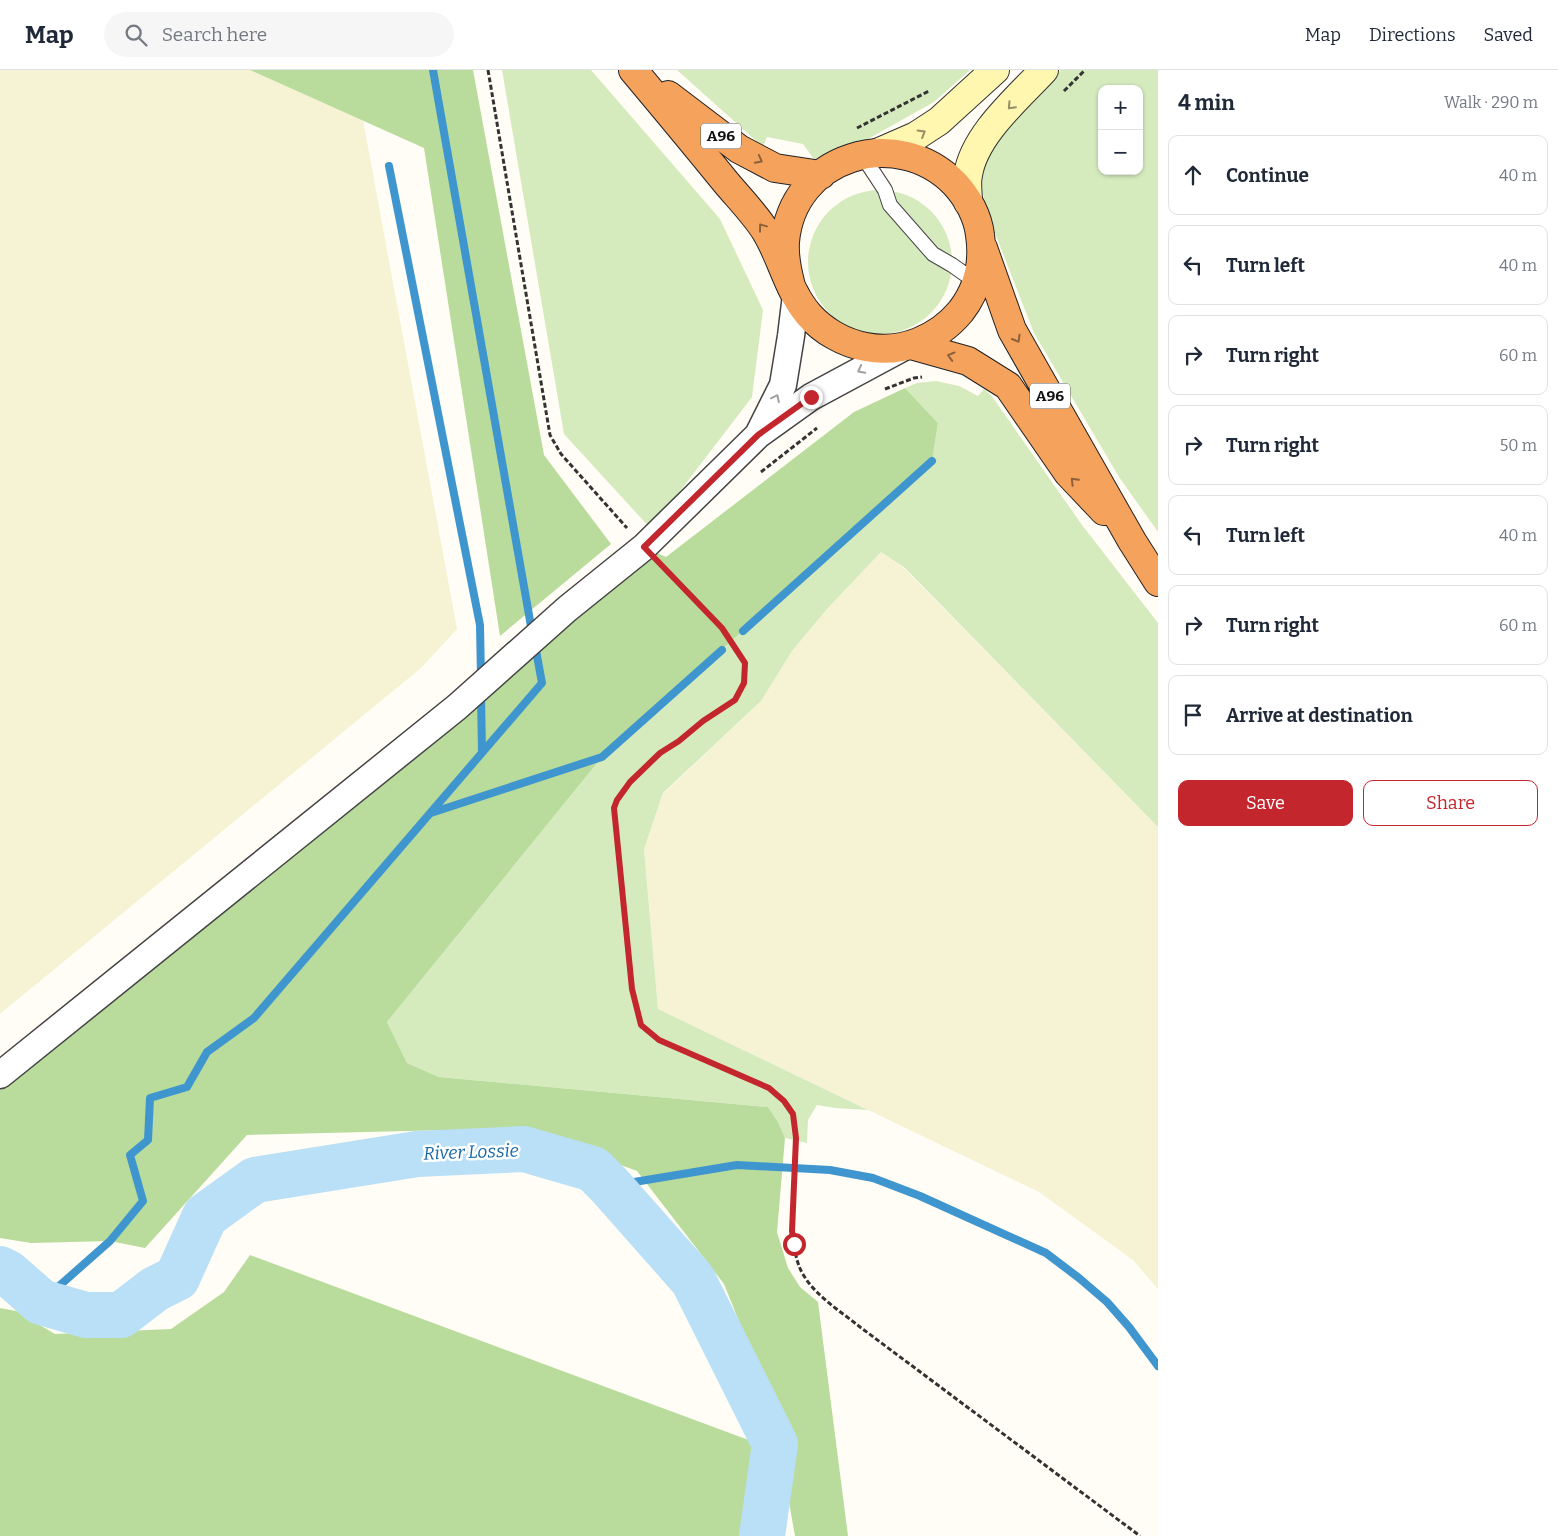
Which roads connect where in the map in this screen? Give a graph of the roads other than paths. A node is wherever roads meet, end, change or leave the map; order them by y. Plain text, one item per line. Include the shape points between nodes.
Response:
1 (634, 70) edge
2 (995, 70) edge
3 (1044, 70) edge
4 (870, 154) junction
5 (820, 174) junction
6 (968, 202) junction
7 (981, 245) junction
8 (976, 282) junction
9 (794, 291) junction
10 (1002, 301) junction
11 (907, 346) junction
12 (758, 435) junction
13 (1132, 541) junction
14 (1158, 582) edge
15 (0, 1075) edge

1 -> 5 highway, A96 via 739,149 774,168
9 -> 1 highway, A96 via 766,231
4 -> 2 street via 916,136 939,121
3 -> 6 street via 986,133 967,175
4 - 5 highway, A96 via 847,159
4 - 6 highway, A96 via 908,155 936,168 960,188
4 - 8 lane via 890,205 933,254
5 - 9 highway, A96 via 800,197 788,225 785,256
6 - 7 highway, A96 via 975,215
7 - 8 highway, A96
7 - 10 highway, A96
8 - 10 lane
8 - 11 highway, A96 via 962,310 952,321 926,339
9 - 11 highway, A96 via 810,316 841,339 865,347
12 -> 9 street via 783,385
10 -> 13 highway, A96 via 1012,330
11 -> 12 street via 811,397
13 -> 11 highway, A96 via 1068,474 1008,386 968,361
12 - 15 street via 644,547 567,609 457,707
13 - 14 highway, A96

